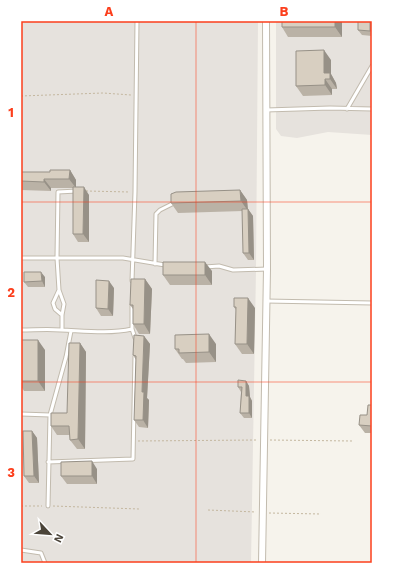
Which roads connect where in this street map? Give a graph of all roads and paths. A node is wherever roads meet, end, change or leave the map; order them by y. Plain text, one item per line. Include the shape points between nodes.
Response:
1 (137, 21) edge
2 (266, 21) edge
3 (372, 66) edge
4 (135, 95) junction
5 (21, 96) edge
6 (347, 109) junction
7 (266, 110) junction
8 (372, 110) edge
9 (84, 191) joint
10 (135, 192) junction
11 (176, 200) edge
12 (21, 258) edge
13 (57, 258) junction
14 (132, 260) junction
15 (155, 264) junction
16 (171, 266) edge
17 (200, 267) edge
18 (267, 269) junction
19 (132, 283) edge
20 (59, 290) junction
21 (132, 298) edge
22 (266, 301) junction
23 (372, 303) edge
24 (62, 316) junction
25 (132, 329) junction
26 (21, 330) edge
27 (62, 330) junction
28 (71, 331) junction
29 (135, 345) edge
30 (135, 352) edge
31 (21, 414) edge
32 (50, 415) junction
33 (264, 440) junction
34 (134, 441) junction
35 (352, 441) dead end
36 (48, 462) junction
37 (21, 506) edge
38 (48, 506) junction
39 (139, 508) dead end
40 (21, 550) edge
41 (45, 563) edge
42 (262, 563) edge

1 - 4 lane
2 - 7 street
3 - 6 lane
4 - 5 path via 103,93
4 - 10 lane
6 - 7 lane
6 - 8 lane
7 - 18 street
9 - 10 path
9 - 13 lane via 58,192
10 - 14 lane
11 - 15 lane via 174,204 156,214
12 - 13 lane
13 - 14 lane
13 - 20 lane
14 - 15 lane
14 - 19 lane
15 - 16 lane
17 - 18 lane via 219,266 233,270
18 - 22 street
20 - 24 lane via 64,304
20 - 24 lane via 53,303
21 - 25 lane
22 - 23 lane
22 - 33 street
24 - 27 lane
25 - 28 lane
25 - 29 lane
26 - 27 lane
27 - 28 lane
28 - 32 lane
30 - 34 lane
31 - 32 lane
32 - 36 lane
33 - 34 path
33 - 35 path
33 - 42 street
34 - 36 lane via 133,459
36 - 38 lane
37 - 38 path
38 - 39 path
40 - 41 lane via 41,553

